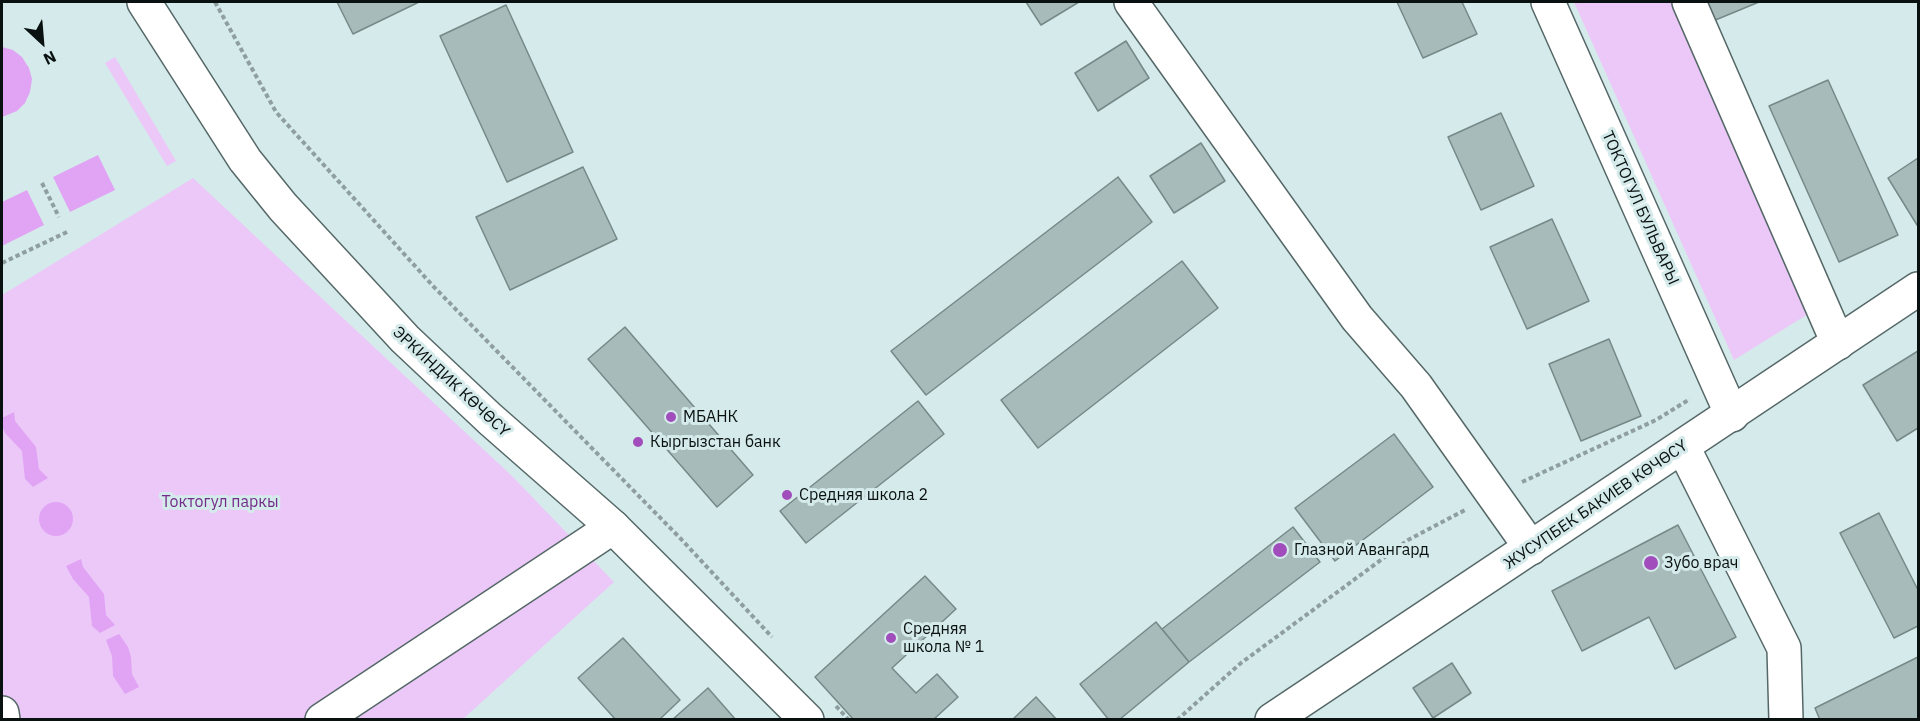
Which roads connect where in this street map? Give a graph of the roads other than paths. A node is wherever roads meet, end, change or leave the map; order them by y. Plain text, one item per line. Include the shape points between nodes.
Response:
1 (144, 2) edge
2 (1131, 2) edge
3 (1548, 2) edge
4 (1689, 2) edge
5 (1918, 290) edge
6 (1838, 343) junction
7 (1732, 415) junction
8 (1683, 447) junction
9 (613, 527) junction
10 (1531, 548) junction
11 (820, 711) edge
12 (2, 713) edge
13 (3, 720) edge
14 (321, 720) edge
15 (1272, 720) edge
16 (1786, 720) edge

1 - 9 main road, ЭРКИНДИК КӨЧӨСҮ via 245,160 283,207 405,339
2 - 10 main road via 1357,318 1416,386
3 - 7 main road, ТОКТОГУЛ БУЛЬВАРЫ
4 - 6 main road
5 - 6 main road, ЖУСУПБЕК БАКИЕВ КӨЧӨСҮ
6 - 7 main road, ЖУСУПБЕК БАКИЕВ КӨЧӨСҮ
7 - 8 main road, ЖУСУПБЕК БАКИЕВ КӨЧӨСҮ
8 - 10 main road, ЖУСУПБЕК БАКИЕВ КӨЧӨСҮ
8 - 16 main road via 1784,648
9 - 11 main road, ЭРКИНДИК КӨЧӨСҮ
9 - 14 main road
10 - 15 main road, ЖУСУПБЕК БАКИЕВ КӨЧӨСҮ
12 - 13 main road

